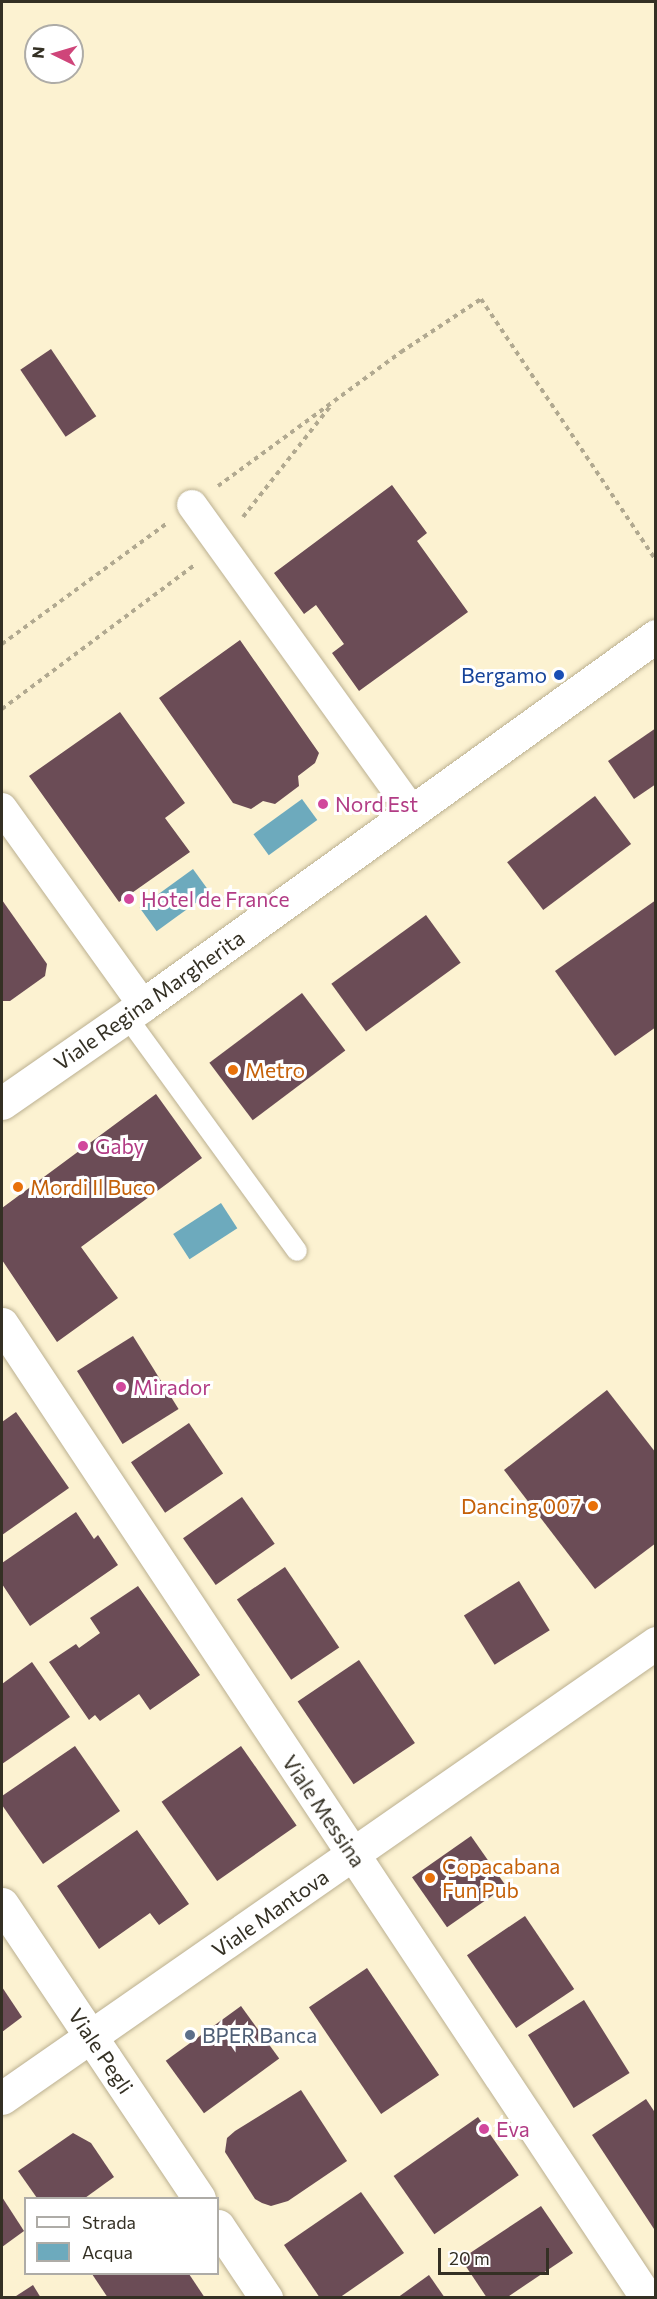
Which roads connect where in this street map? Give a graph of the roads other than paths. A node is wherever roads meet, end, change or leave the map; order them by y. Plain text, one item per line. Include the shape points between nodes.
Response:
1 (192, 505) road end
2 (656, 636) edge
3 (2, 808) edge
4 (412, 811) junction
5 (135, 1011) junction
6 (2, 1103) edge
7 (297, 1251) dead end
8 (2, 1324) edge
9 (656, 1643) edge
10 (354, 1855) junction
11 (2, 1904) edge
12 (92, 2037) junction
13 (2, 2098) edge
14 (199, 2197) edge
15 (219, 2228) edge
16 (266, 2298) edge
17 (646, 2298) edge

1 - 4 street
2 - 4 street, Viale Regina Margherita
3 - 5 street
4 - 5 street, Viale Regina Margherita
5 - 6 street, Viale Regina Margherita
5 - 7 lane
8 - 10 street, Viale Messina
9 - 10 street, Viale Mantova
10 - 12 street, Viale Mantova
10 - 17 street, Viale Messina
11 - 12 street, Viale Pegli
12 - 13 street, Viale Mantova
12 - 14 street, Viale Pegli
15 - 16 street

